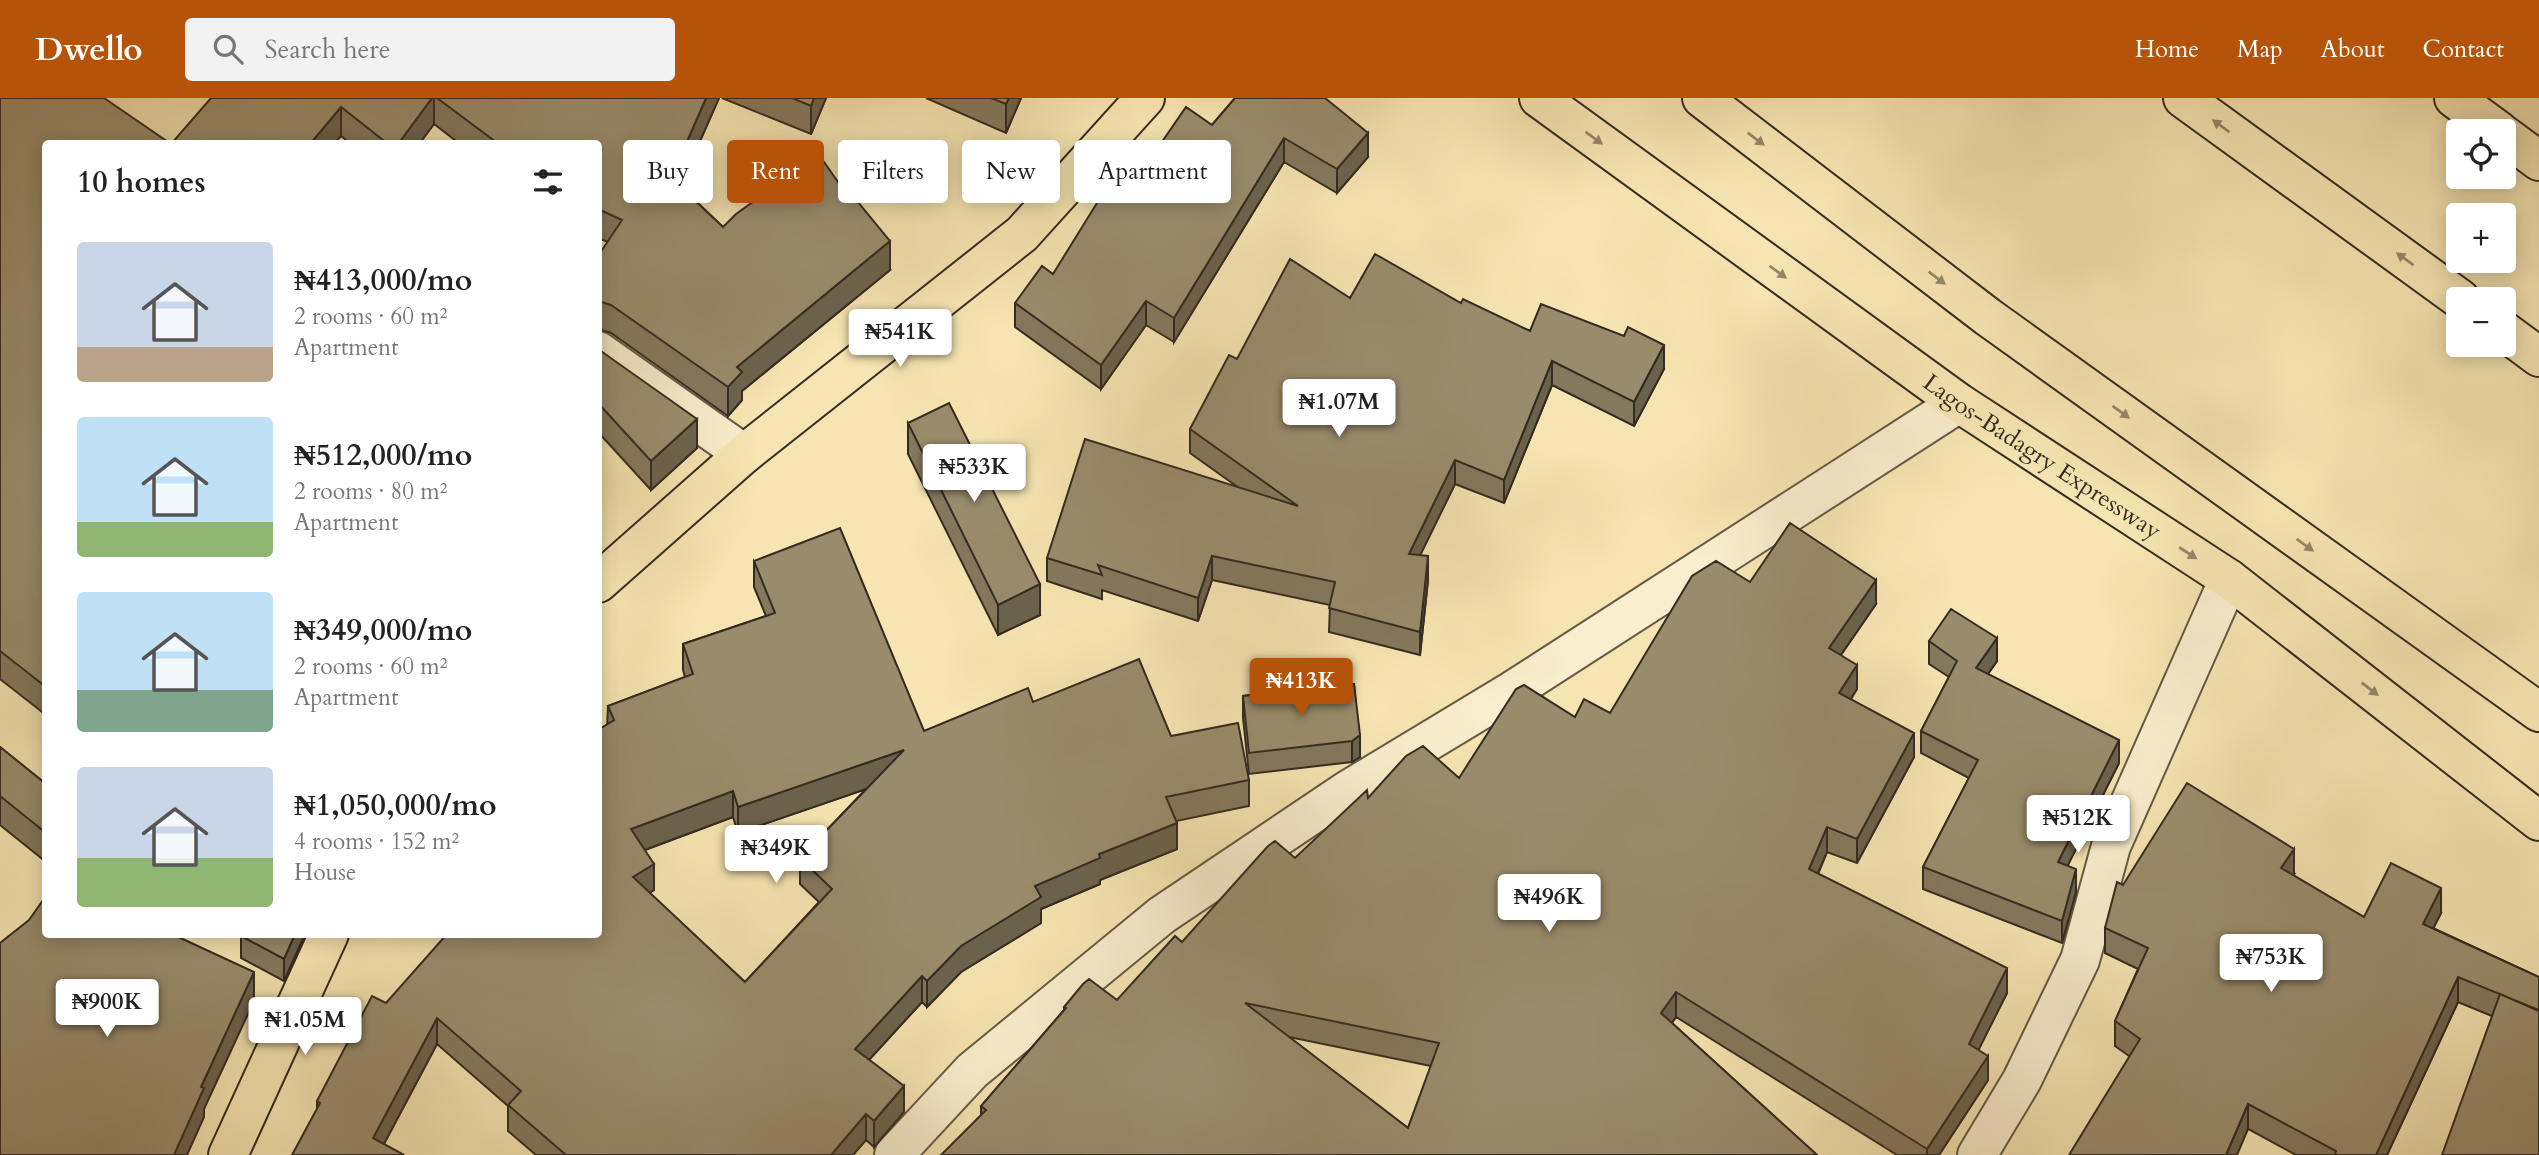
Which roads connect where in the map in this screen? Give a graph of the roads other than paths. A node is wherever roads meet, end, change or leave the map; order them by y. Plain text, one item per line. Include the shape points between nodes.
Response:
1 (1145, 98) edge
2 (1539, 98) edge
3 (1702, 98) edge
4 (2183, 98) edge
5 (2454, 98) edge
6 (2483, 119) edge
7 (2516, 144) edge
8 (2539, 161) edge
9 (2446, 289) edge
10 (2516, 340) edge
11 (602, 354) edge
12 (2539, 357) edge
13 (1959, 403) junction
14 (744, 454) junction
15 (602, 579) edge
16 (2229, 579) junction
17 (2539, 712) edge
18 (2539, 821) edge
19 (327, 938) edge
20 (228, 1155) edge
21 (894, 1155) edge
22 (1977, 1155) edge

1 - 14 main road via 1022,234
2 -> 13 main road, Lagos-Badagry Expressway
3 -> 17 main road via 1988,317
9 -> 4 main road
5 - 6 main road
7 - 8 main road
10 - 12 main road
11 - 14 street
13 -> 16 main road, Lagos-Badagry Expressway
13 - 21 street via 1512,691 1348,790 1162,915 972,1072
14 - 15 main road
16 -> 18 main road, Lagos-Badagry Expressway
16 - 22 street via 2111,846 2080,960 2022,1080
19 - 20 main road

